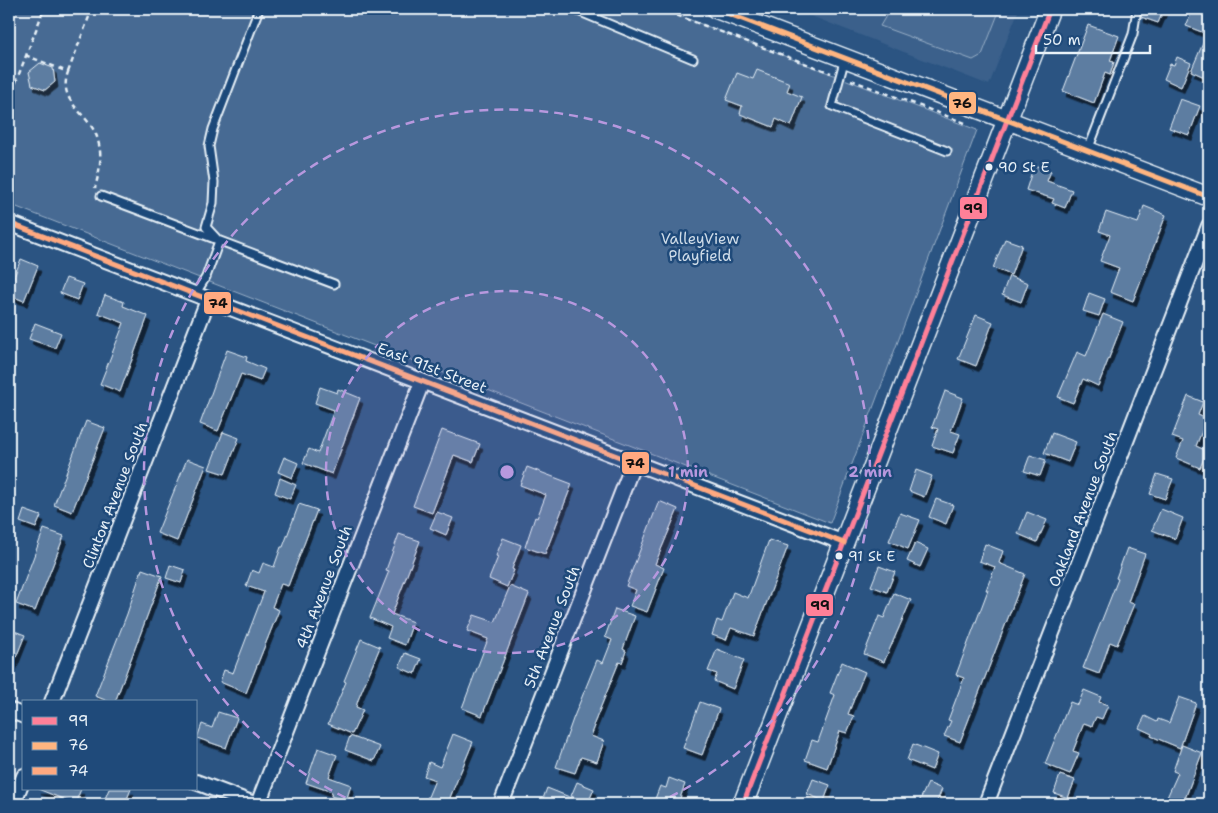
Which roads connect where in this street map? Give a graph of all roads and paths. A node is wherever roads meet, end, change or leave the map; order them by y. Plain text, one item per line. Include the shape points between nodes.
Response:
1 (44, 9) edge
2 (92, 9) edge
3 (259, 9) edge
4 (660, 9) edge
5 (716, 9) edge
6 (1050, 9) edge
7 (1137, 9) edge
8 (577, 10) edge
9 (25, 56) junction
10 (693, 58) dead end
11 (845, 58) junction
12 (68, 72) junction
13 (840, 76) junction
14 (9, 100) edge
15 (1007, 120) junction
16 (965, 123) dead end
17 (948, 151) dead end
18 (1088, 151) junction
19 (101, 196) joint
20 (1209, 196) edge
21 (9, 223) edge
22 (1209, 226) edge
23 (219, 240) junction
24 (334, 284) dead end
25 (202, 298) junction
26 (422, 382) junction
27 (634, 462) junction
28 (844, 543) junction
29 (53, 700) edge
30 (9, 710) edge
31 (22, 715) edge
32 (22, 781) edge
33 (198, 783) edge
34 (13, 804) edge
35 (256, 804) edge
36 (501, 804) edge
37 (743, 804) edge
38 (986, 804) edge

1 - 9 path
2 - 12 path
3 - 23 lane via 209,146 214,182 213,202 206,227
4 - 13 path
5 - 11 street
6 - 15 main road
7 - 18 lane via 1133,34
8 - 10 lane
9 - 12 path
9 - 14 path
11 - 13 lane
11 - 15 street
12 - 19 path via 65,88 71,102 97,136 101,164 95,191
13 - 16 path
13 - 17 lane via 832,106
15 - 18 street
15 - 28 main road
18 - 20 street
19 - 23 lane
21 - 25 street, East 91st Street
22 - 38 street, Oakland Avenue South
23 - 24 lane
23 - 25 lane
25 - 26 street, East 91st Street
25 - 29 street, Clinton Avenue South
26 - 27 street, East 91st Street
26 - 35 street, 4th Avenue South
27 - 28 street, East 91st Street
27 - 36 street, 5th Avenue South
28 - 37 main road
30 - 31 street
32 - 34 street
33 - 35 street

